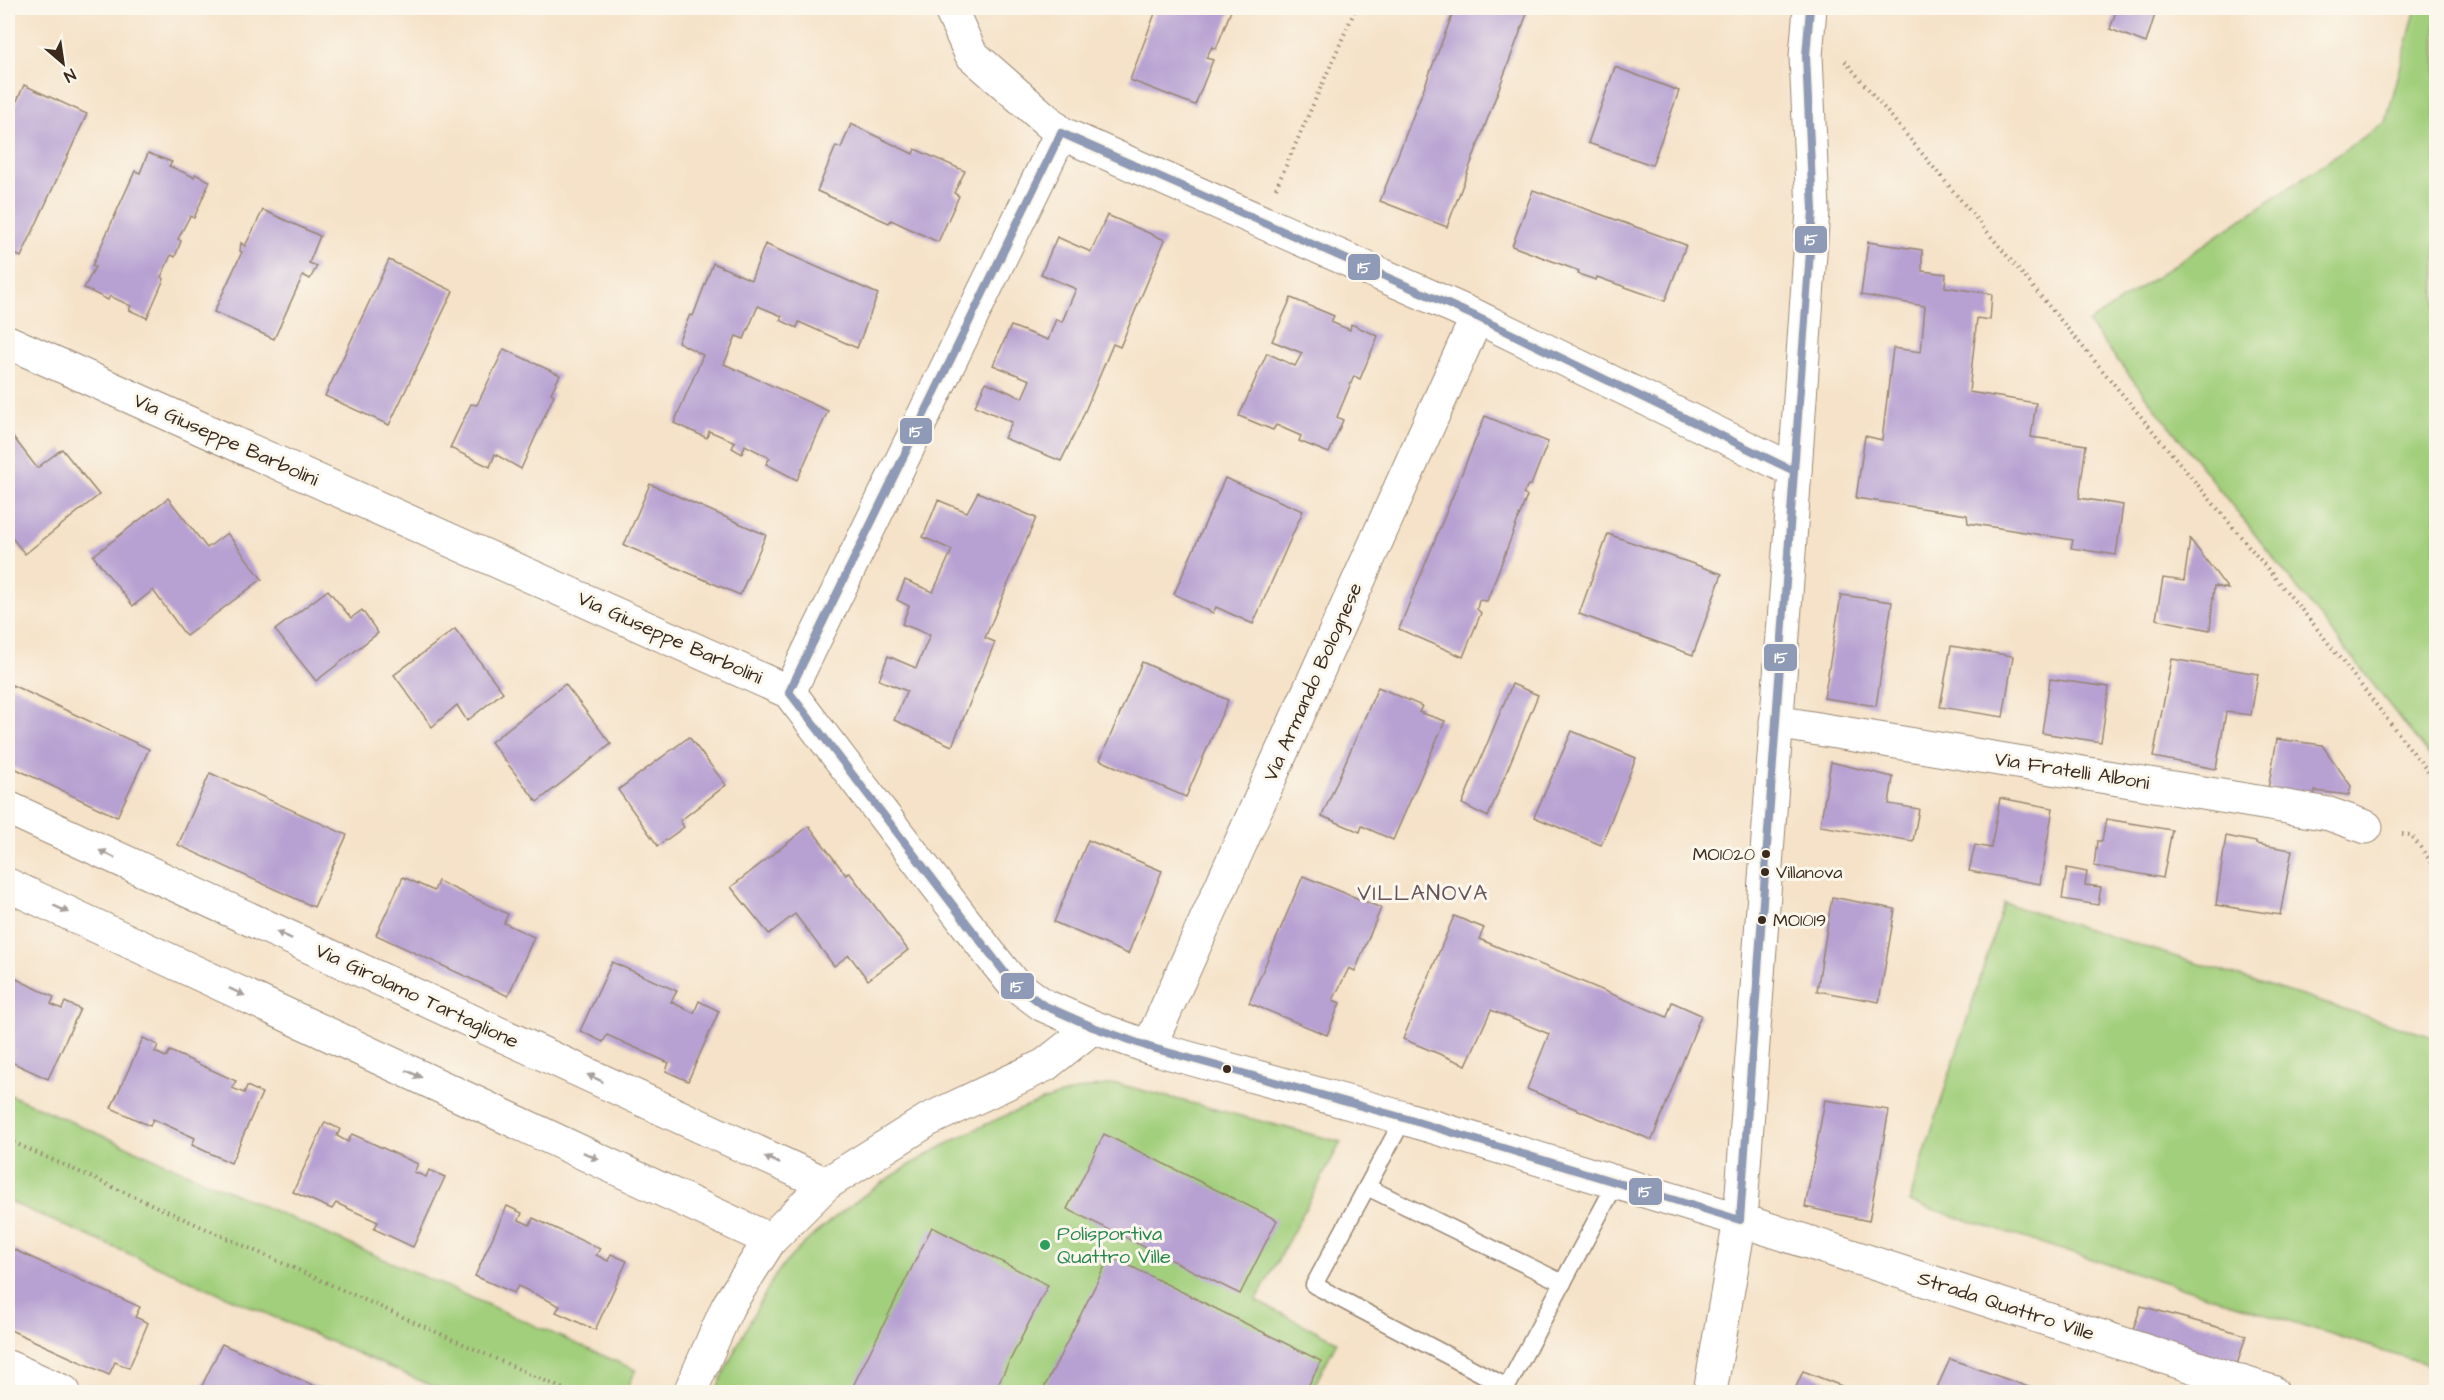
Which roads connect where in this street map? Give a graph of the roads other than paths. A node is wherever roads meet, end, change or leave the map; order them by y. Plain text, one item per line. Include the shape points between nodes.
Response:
1 (950, 8) edge
2 (1809, 12) edge
3 (1061, 133) junction
4 (1477, 317) junction
5 (8, 342) edge
6 (1795, 471) junction
7 (789, 692) junction
8 (1776, 722) junction
9 (8, 808) edge
10 (2366, 827) road end
11 (8, 885) edge
12 (1093, 1027) junction
13 (1149, 1047) junction
14 (1404, 1118) junction
15 (1616, 1183) junction
16 (826, 1184) junction
17 (1367, 1187) junction
18 (1740, 1220) junction
19 (770, 1240) junction
20 (1563, 1283) junction
21 (8, 1367) edge
22 (64, 1392) edge
23 (690, 1392) edge
24 (1710, 1392) edge
25 (2272, 1392) edge

1 - 3 street via 971,54
2 - 6 street via 1806,56 1813,210
3 - 4 street
3 - 7 street
4 - 6 street
4 - 13 street, Via Armando Bolognese
5 - 7 street, Via Giuseppe Barbolini
6 - 8 street
7 - 12 street, Via Giuseppe Barbolini via 1012,982 1043,1005
8 - 10 street, Via Fratelli Alboni via 2317,812
8 - 18 street
16 -> 9 street, Via Girolamo Tartaglione
11 -> 19 street
12 - 13 street, Via Giuseppe Barbolini
12 - 16 street via 1045,1065 928,1120
13 - 14 street, Via Giuseppe Barbolini
14 - 15 street, Via Giuseppe Barbolini
14 - 17 lane
15 - 18 street, Via Giuseppe Barbolini
15 - 20 lane
16 - 19 street
17 - 20 lane
17 - 20 lane via 1314,1285 1506,1387
18 - 24 street
18 - 25 street, Strada Quattro Ville
19 - 23 street via 728,1306
21 - 22 street

